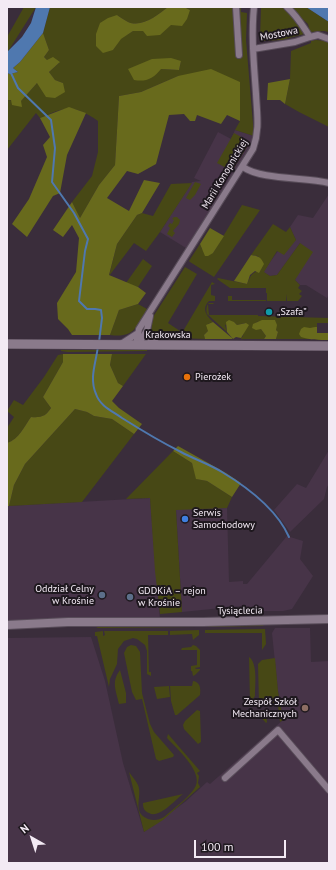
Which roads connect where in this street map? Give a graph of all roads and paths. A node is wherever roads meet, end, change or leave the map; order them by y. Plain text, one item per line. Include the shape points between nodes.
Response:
1 (236, 7) edge
2 (254, 7) edge
3 (286, 7) edge
4 (310, 37) junction
5 (329, 39) edge
6 (252, 48) junction
7 (239, 55) dead end
8 (243, 167) junction
9 (329, 183) edge
10 (151, 311) junction
11 (147, 330) junction
12 (138, 333) junction
13 (7, 344) edge
14 (120, 345) junction
15 (138, 345) junction
16 (159, 345) junction
17 (329, 346) edge
18 (329, 619) edge
19 (7, 625) edge
20 (225, 778) dead end
21 (329, 790) edge

1 - 7 street
2 - 6 street, Marii Konopnickiej
3 - 4 street, Mostowa via 293,12
4 - 5 street, Mostowa
4 - 6 street, Mostowa via 295,42
6 - 8 street, Marii Konopnickiej via 257,137
8 - 9 street via 260,174 314,179
8 - 10 street, Marii Konopnickiej
10 - 11 street, Marii Konopnickiej
10 - 12 street, Marii Konopnickiej
11 - 15 street, Marii Konopnickiej
11 - 16 street via 148,337
12 - 14 street, Marii Konopnickiej
12 - 15 street
13 - 14 main road, Krakowska
14 - 15 main road, Krakowska
15 - 16 main road, Krakowska
16 - 17 main road, Krakowska
18 - 19 street, Tysiąclecia
20 - 21 street via 278,730

